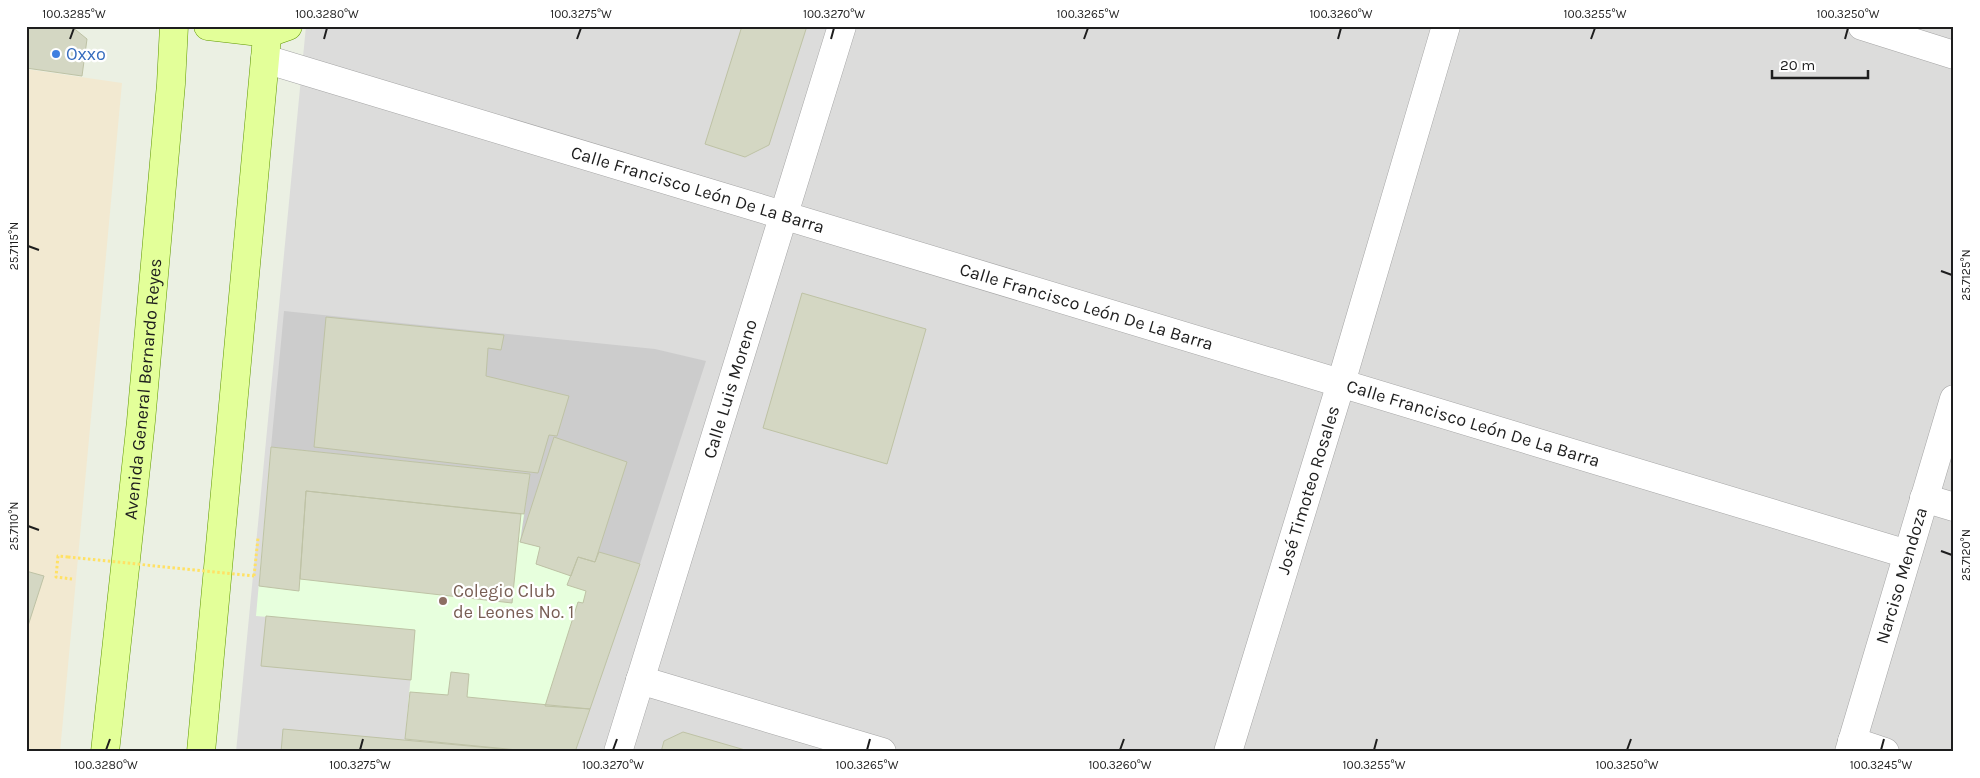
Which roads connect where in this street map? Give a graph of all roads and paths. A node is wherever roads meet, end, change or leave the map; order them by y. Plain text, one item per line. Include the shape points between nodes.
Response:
1 (174, 26) edge
2 (208, 26) edge
3 (842, 26) edge
4 (1446, 26) edge
5 (1862, 26) edge
6 (272, 36) edge
7 (1954, 55) edge
8 (783, 214) junction
9 (1341, 383) junction
10 (1954, 399) edge
11 (1924, 498) junction
12 (1954, 507) edge
13 (258, 538) dead end
14 (1907, 554) junction
15 (72, 579) dead end
16 (640, 680) junction
17 (1850, 746) edge
18 (105, 752) edge
19 (201, 752) edge
20 (618, 752) edge
21 (882, 752) edge
22 (1228, 752) edge
23 (1885, 752) edge

1 - 18 main road, Avenida General Bernardo Reyes via 141,421
2 - 6 main road
3 - 8 street, Calle Luis Moreno
4 - 9 street, José Timoteo Rosales
5 - 7 street
6 - 8 street, Calle Francisco León De La Barra
6 - 19 main road
8 - 9 street, Calle Francisco León De La Barra
8 - 16 street, Calle Luis Moreno
9 - 14 street, Calle Francisco León De La Barra
9 - 22 street, José Timoteo Rosales
10 - 11 street, Narciso Mendoza
11 - 12 street
11 - 14 street, Narciso Mendoza
13 - 15 path, bridge via 254,576 58,556 56,577
14 - 17 street, Narciso Mendoza
16 - 20 street, Calle Luis Moreno
16 - 21 street
17 - 23 street

